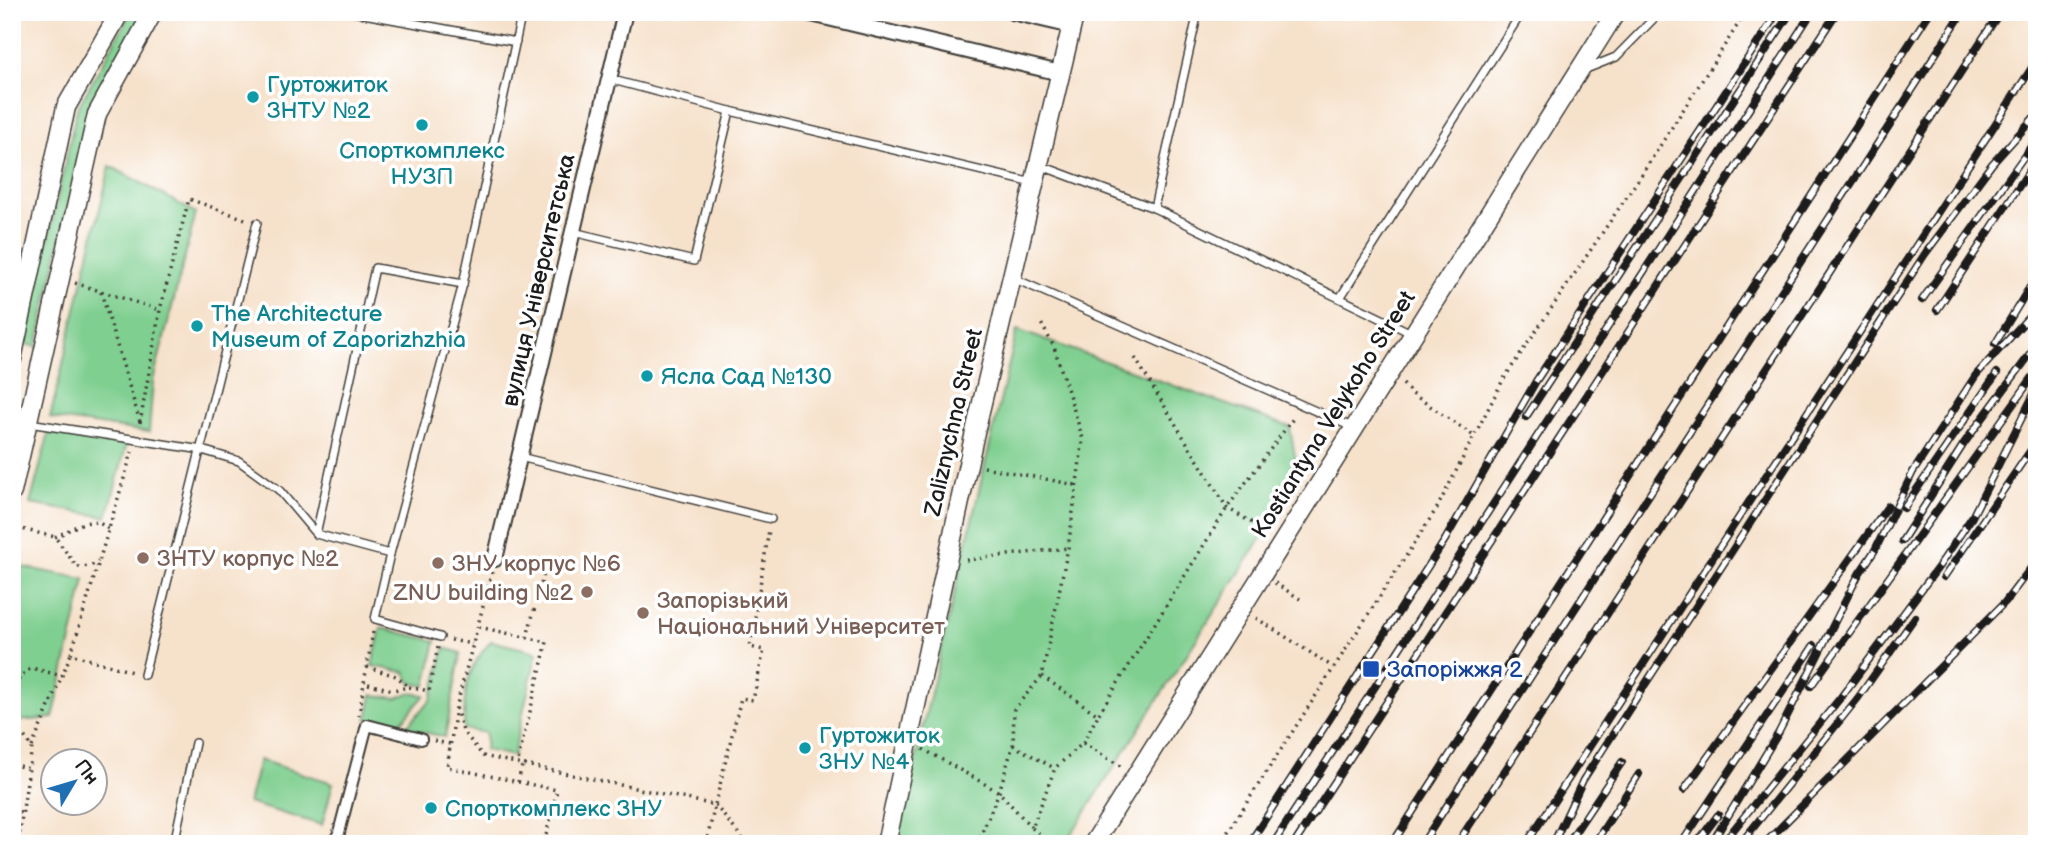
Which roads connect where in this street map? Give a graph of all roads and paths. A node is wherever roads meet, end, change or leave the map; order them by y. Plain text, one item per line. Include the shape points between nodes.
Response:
1 (120, 12) edge
2 (153, 12) edge
3 (353, 12) edge
4 (522, 12) edge
5 (625, 12) edge
6 (803, 12) edge
7 (1012, 12) edge
8 (1198, 12) edge
9 (1522, 12) edge
10 (1616, 12) edge
11 (1660, 12) edge
12 (1746, 12) edge
13 (1073, 19) edge
14 (516, 42) junction
15 (1579, 71) junction
16 (1060, 73) junction
17 (609, 79) junction
18 (730, 111) junction
19 (1036, 174) junction
20 (1154, 208) junction
21 (257, 223) joint
22 (573, 232) junction
23 (21, 273) edge
24 (1012, 277) junction
25 (73, 283) dead end
26 (463, 284) junction
27 (101, 292) junction
28 (1340, 298) junction
29 (160, 310) junction
30 (1041, 323) dead end
31 (1413, 334) junction
32 (1135, 358) dead end
33 (12, 359) edge
34 (1403, 384) dead end
35 (1295, 416) dead end
36 (20, 421) edge
37 (140, 423) junction
38 (1352, 427) junction
39 (1474, 436) junction
40 (136, 439) junction
41 (146, 441) junction
42 (202, 450) junction
43 (519, 456) junction
44 (968, 464) junction
45 (1077, 485) junction
46 (12, 492) edge
47 (1227, 508) junction
48 (771, 519) joint
49 (17, 528) dead end
50 (109, 530) junction
51 (1266, 531) dead end
52 (316, 534) junction
53 (55, 537) junction
54 (1068, 548) junction
55 (390, 554) junction
56 (495, 559) junction
57 (100, 560) junction
58 (946, 562) junction
59 (1278, 584) dead end
60 (1300, 599) dead end
61 (1256, 618) dead end
62 (375, 619) junction
63 (478, 627) junction
64 (440, 637) junction
65 (527, 637) junction
66 (472, 645) junction
67 (71, 654) junction
68 (367, 667) junction
69 (1333, 667) junction
70 (144, 675) joint
71 (62, 676) junction
72 (1042, 676) junction
73 (409, 687) junction
74 (12, 700) edge
75 (456, 708) junction
76 (1098, 715) junction
77 (12, 720) edge
78 (421, 739) dead end
79 (907, 740) junction
80 (195, 743) dead end
81 (1083, 743) junction
82 (1013, 745) junction
83 (32, 747) junction
84 (521, 762) junction
85 (1116, 763) dead end
86 (12, 764) edge
87 (1055, 768) junction
88 (29, 769) junction
89 (518, 782) junction
90 (999, 792) junction
91 (715, 805) junction
92 (12, 811) edge
93 (23, 812) junction
94 (1032, 828) junction
95 (19, 834) junction
96 (12, 836) edge
97 (18, 844) edge
98 (174, 844) edge
99 (336, 844) edge
100 (544, 844) edge
101 (706, 844) edge
102 (747, 844) edge
103 (886, 844) edge
104 (977, 844) edge
105 (1052, 844) edge
106 (1093, 844) edge
107 (1220, 844) edge

1 - 23 street via 66,107
2 - 36 street via 97,114
3 - 14 lane
4 - 14 lane
5 - 17 street, вулиця Університетська
6 - 16 street
7 - 13 street
8 - 20 lane
9 - 28 lane
10 - 15 street, Kostiantyna Velykoho Street
11 - 15 lane via 1616,57
12 - 39 path via 1503,380
13 - 16 street, Zaliznychna Street
14 - 26 lane
15 - 31 street, Kostiantyna Velykoho Street
16 - 19 street, Zaliznychna Street
17 - 18 lane
17 - 22 street, вулиця Університетська
18 - 19 lane
18 - 22 lane via 694,261
19 - 20 lane
19 - 24 street, Zaliznychna Street
20 - 28 lane
21 - 29 path via 189,199
21 - 42 lane
22 - 43 street, вулиця Університетська
23 - 33 street
24 - 38 lane
24 - 44 street, Zaliznychna Street
25 - 27 path
26 - 52 lane via 375,268
26 - 55 lane
27 - 29 path
27 - 37 path
28 - 31 lane
29 - 37 path
30 - 45 path via 1054,347 1083,439
31 - 38 street, Kostiantyna Velykoho Street
32 - 47 path
34 - 39 path
35 - 47 path
36 - 40 lane
36 - 46 street
37 - 41 path
38 - 106 street, Kostiantyna Velykoho Street
39 - 69 path via 1437,508
40 - 41 lane
40 - 50 path
41 - 42 lane
42 - 52 lane via 239,461 279,490
42 - 70 lane
43 - 48 lane
43 - 56 street, вулиця Університетська
44 - 45 path
44 - 58 street, Zaliznychna Street
45 - 54 path
47 - 51 path
47 - 76 path
48 - 91 path via 750,647 764,650 753,701 741,698
49 - 53 path
50 - 53 path via 91,521
50 - 57 path
52 - 55 lane
53 - 57 path via 77,567
54 - 58 path
54 - 72 path
55 - 62 lane
56 - 63 path
56 - 65 path via 545,569
57 - 67 path
58 - 79 street, Zaliznychna Street
59 - 60 path
61 - 69 path
62 - 64 lane
62 - 68 path
63 - 65 path
63 - 66 path
64 - 66 path
64 - 73 path via 429,691
65 - 84 path via 547,642
66 - 75 path
67 - 70 path
67 - 71 path
68 - 73 path via 396,676
68 - 73 path via 364,683 393,690
69 - 107 path
71 - 74 path via 32,667 16,682
71 - 83 path
72 - 76 path
72 - 82 path via 1014,709
75 - 84 path via 463,731 484,755
75 - 89 path via 447,767
76 - 81 path
77 - 83 path
78 - 99 street via 367,725
79 - 90 path
79 - 103 street, Zaliznychna Street
80 - 98 lane
81 - 85 path
81 - 87 path
82 - 87 path
82 - 90 path
83 - 88 path
84 - 89 path
84 - 91 path
86 - 88 path
87 - 94 path
88 - 93 path
89 - 100 path via 557,790
90 - 94 path
90 - 104 path
91 - 101 path
91 - 102 path
92 - 93 path
93 - 95 path
94 - 105 path
95 - 96 path
95 - 97 path

